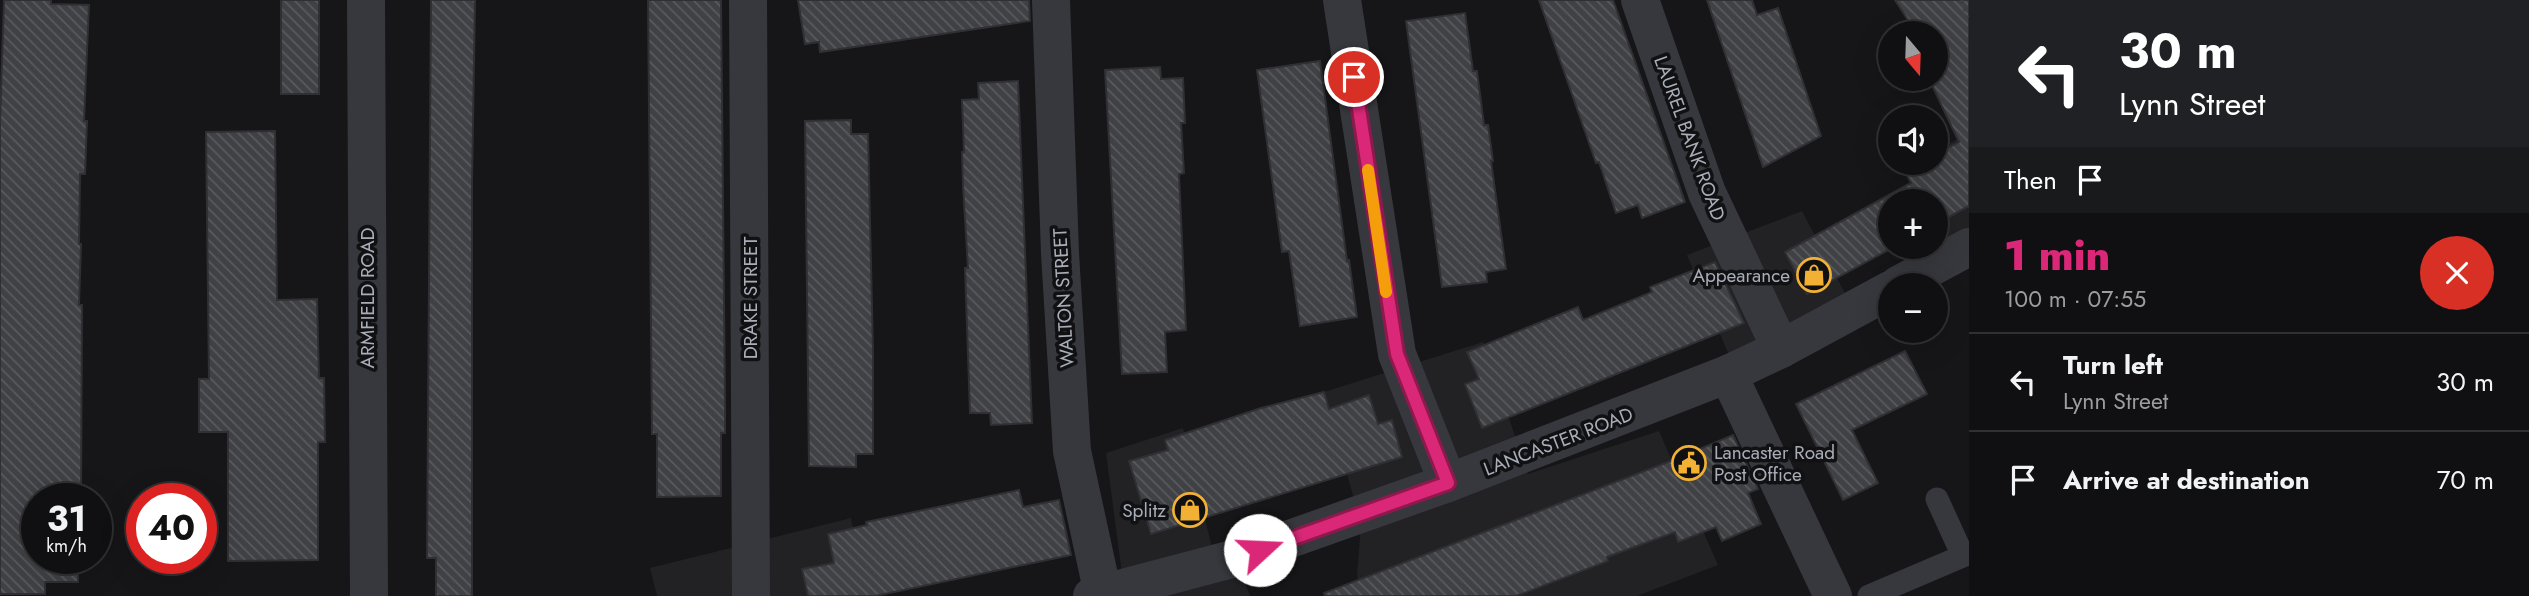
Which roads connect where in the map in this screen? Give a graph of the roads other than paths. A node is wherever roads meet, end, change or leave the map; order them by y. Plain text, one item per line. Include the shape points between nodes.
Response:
1 (366, 0) edge
2 (748, 0) edge
3 (1051, 0) edge
4 (1342, 0) edge
5 (1640, 0) edge
6 (1969, 247) edge
7 (1920, 273) edge
8 (1878, 296) edge
9 (1781, 349) junction
10 (1728, 374) junction
11 (1448, 483) junction
12 (1937, 499) dead end
13 (1098, 595) edge
14 (369, 596) edge
15 (751, 596) edge
16 (1833, 596) edge
17 (1869, 596) edge

1 - 14 street, ARMFIELD ROAD
2 - 15 street, DRAKE STREET
3 - 13 street, WALTON STREET via 1072,451
4 - 11 street via 1397,354
5 - 9 street, LAUREL BANK ROAD via 1707,194
6 - 7 street
8 - 9 street, LANCASTER ROAD
9 - 10 street, LANCASTER ROAD
10 - 11 street, LANCASTER ROAD
10 - 16 street
11 - 13 street, LANCASTER ROAD via 1236,558
12 - 17 lane via 1962,556

